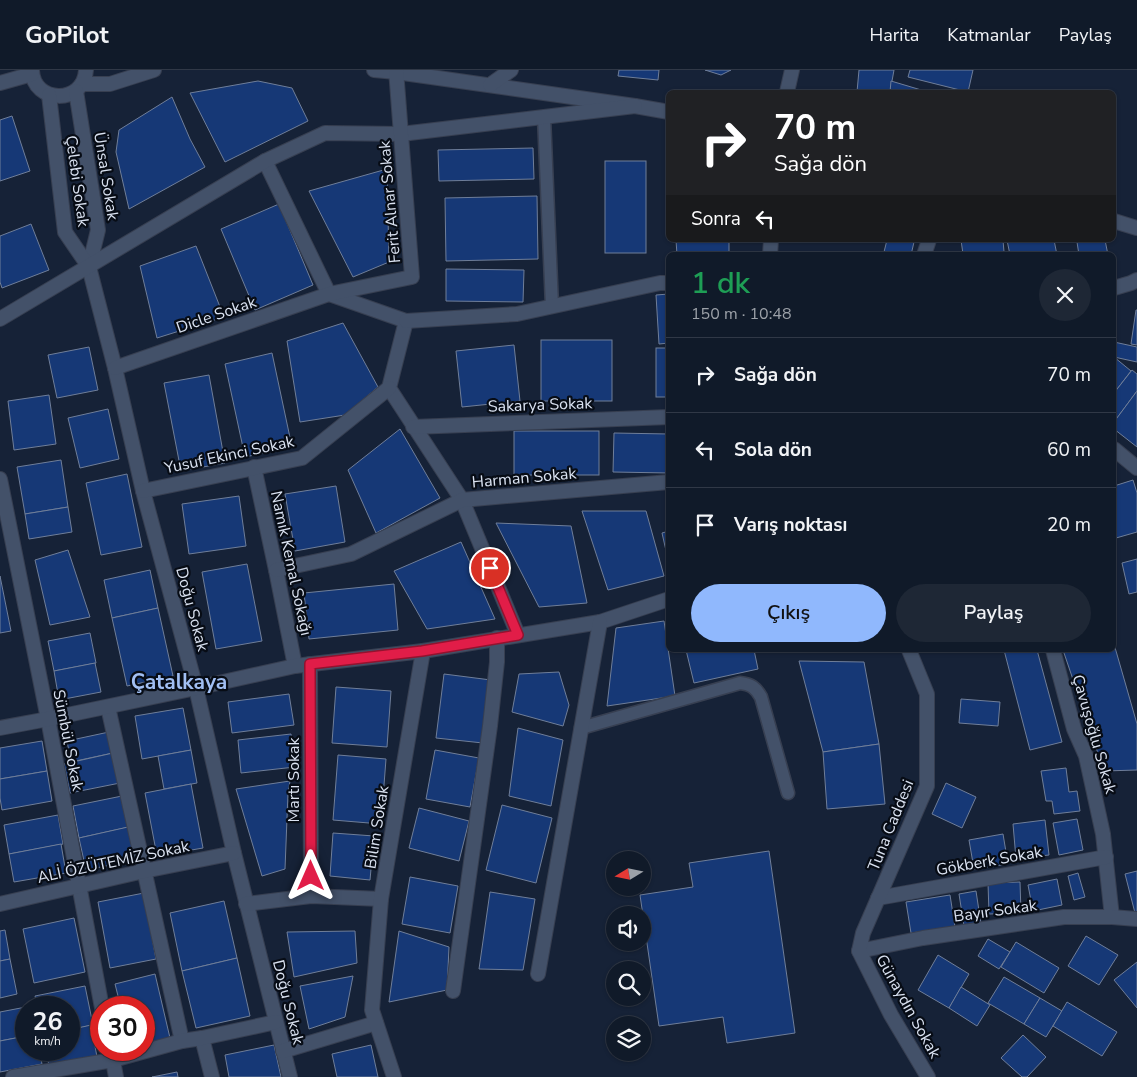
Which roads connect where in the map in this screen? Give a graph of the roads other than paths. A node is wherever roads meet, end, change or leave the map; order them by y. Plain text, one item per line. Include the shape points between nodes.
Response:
1 (86, 70) edge
2 (154, 70) edge
3 (374, 70) edge
4 (511, 70) edge
5 (792, 70) edge
6 (396, 71) edge
7 (32, 72) edge
8 (0, 83) edge
9 (490, 85) junction
10 (79, 88) junction
11 (787, 90) edge
12 (49, 95) junction
13 (635, 106) junction
14 (666, 111) edge
15 (544, 117) junction
16 (401, 134) junction
17 (265, 161) junction
18 (1116, 222) edge
19 (1137, 228) edge
20 (89, 266) junction
21 (1137, 280) edge
22 (666, 283) edge
23 (1116, 287) edge
24 (329, 294) junction
25 (552, 306) junction
26 (0, 319) edge
27 (406, 321) junction
28 (115, 368) junction
29 (389, 388) junction
30 (666, 417) edge
31 (414, 427) junction
32 (1116, 451) edge
33 (254, 467) junction
34 (1137, 468) edge
35 (0, 479) edge
36 (666, 482) edge
37 (143, 491) junction
38 (462, 500) junction
39 (276, 570) junction
40 (666, 600) edge
41 (600, 622) junction
42 (518, 635) junction
43 (497, 638) junction
44 (422, 651) junction
45 (910, 652) edge
46 (1054, 652) edge
47 (310, 664) junction
48 (295, 666) junction
49 (196, 688) junction
50 (108, 707) junction
51 (48, 719) junction
52 (0, 728) edge
53 (581, 728) junction
54 (788, 793) dead end
55 (234, 853) junction
56 (1106, 857) junction
57 (144, 871) junction
58 (79, 886) junction
59 (311, 896) junction
60 (878, 898) junction
61 (381, 899) junction
62 (0, 904) edge
63 (246, 904) junction
64 (1112, 917) junction
65 (1137, 919) edge
66 (860, 951) junction
67 (538, 974) dead end
68 (452, 991) dead end
69 (100, 996) edge
70 (374, 1016) junction
71 (276, 1022) junction
72 (202, 1038) junction
73 (182, 1041) junction
74 (155, 1046) edge
75 (283, 1051) junction
76 (90, 1060) edge
77 (113, 1061) edge
78 (13, 1077) edge
79 (116, 1077) edge
80 (212, 1077) edge
81 (290, 1077) edge
82 (394, 1077) edge
83 (928, 1077) edge

1 - 10 street
2 - 10 street via 110,84
3 - 6 street
4 - 9 street
5 - 11 street
6 - 9 street
6 - 16 street, Ferit Alnar Sokak
7 - 8 street
7 - 12 street via 35,83
9 - 13 street
10 - 12 street via 68,96
10 - 20 street, Ünsal Sokak via 98,230
12 - 20 street, Çelebi Sokak via 66,232
13 - 14 street
13 - 15 street
15 - 16 street
15 - 25 lane
16 - 17 street via 325,133
16 - 24 street, Ferit Alnar Sokak via 412,277
17 - 20 street
17 - 24 street
18 - 19 street
20 - 26 street
20 - 28 street, Doğu Sokak
21 - 23 street
22 - 25 street
24 - 27 street
24 - 28 street, Dicle Sokak
25 - 27 street via 517,314
27 - 29 street
28 - 37 street, Doğu Sokak
29 - 31 street
29 - 33 street, Yusuf Ekinci Sokak via 302,458
30 - 31 street, Sakarya Sokak
31 - 38 street
32 - 34 street
33 - 37 street, Yusuf Ekinci Sokak
33 - 39 street, Namık Kemal Sokağı
35 - 51 street, Sümbül Sokak
36 - 38 street, Harman Sokak
37 - 49 street, Doğu Sokak
38 - 39 street, Harman Sokak via 351,554
38 - 42 street
39 - 48 street, Namık Kemal Sokağı
40 - 41 street
41 - 42 street
41 - 53 street
42 - 43 street
43 - 44 street
43 - 68 street via 490,726
44 - 47 street
44 - 61 street, Bilim Sokak
45 - 60 street, Tuna Caddesi via 927,694 927,786
46 - 56 street, Çavuşoğlu Sokak via 1074,729 1086,756
47 - 48 street
47 - 59 street, Martı Sokak
48 - 49 street
49 - 50 street
49 - 55 street, Doğu Sokak
50 - 51 street
50 - 57 street
51 - 52 street
51 - 58 street, Sümbül Sokak
53 - 54 lane via 740,683 746,684 752,686 760,697
53 - 67 street
55 - 57 street, ALİ ÖZÜTEMİZ Sokak
55 - 63 street, Doğu Sokak
56 - 60 street, Gökberk Sokak
56 - 64 street, Çavuşoğlu Sokak
57 - 58 street, ALİ ÖZÜTEMİZ Sokak
57 - 73 street
58 - 62 street, ALİ ÖZÜTEMİZ Sokak
58 - 69 street, Sümbül Sokak
59 - 61 street
59 - 63 street
60 - 66 street, Tuna Caddesi via 863,933
61 - 70 street, Bilim Sokak
63 - 71 street, Doğu Sokak
64 - 65 street, Bayır Sokak
64 - 66 street, Bayır Sokak via 1064,918 923,938
66 - 83 street, Günaydın Sokak via 891,1014
70 - 75 street
70 - 82 street
71 - 72 street
71 - 75 street, Doğu Sokak
72 - 73 street
72 - 80 street
73 - 74 street
75 - 81 street, Doğu Sokak
76 - 78 street
77 - 79 street

